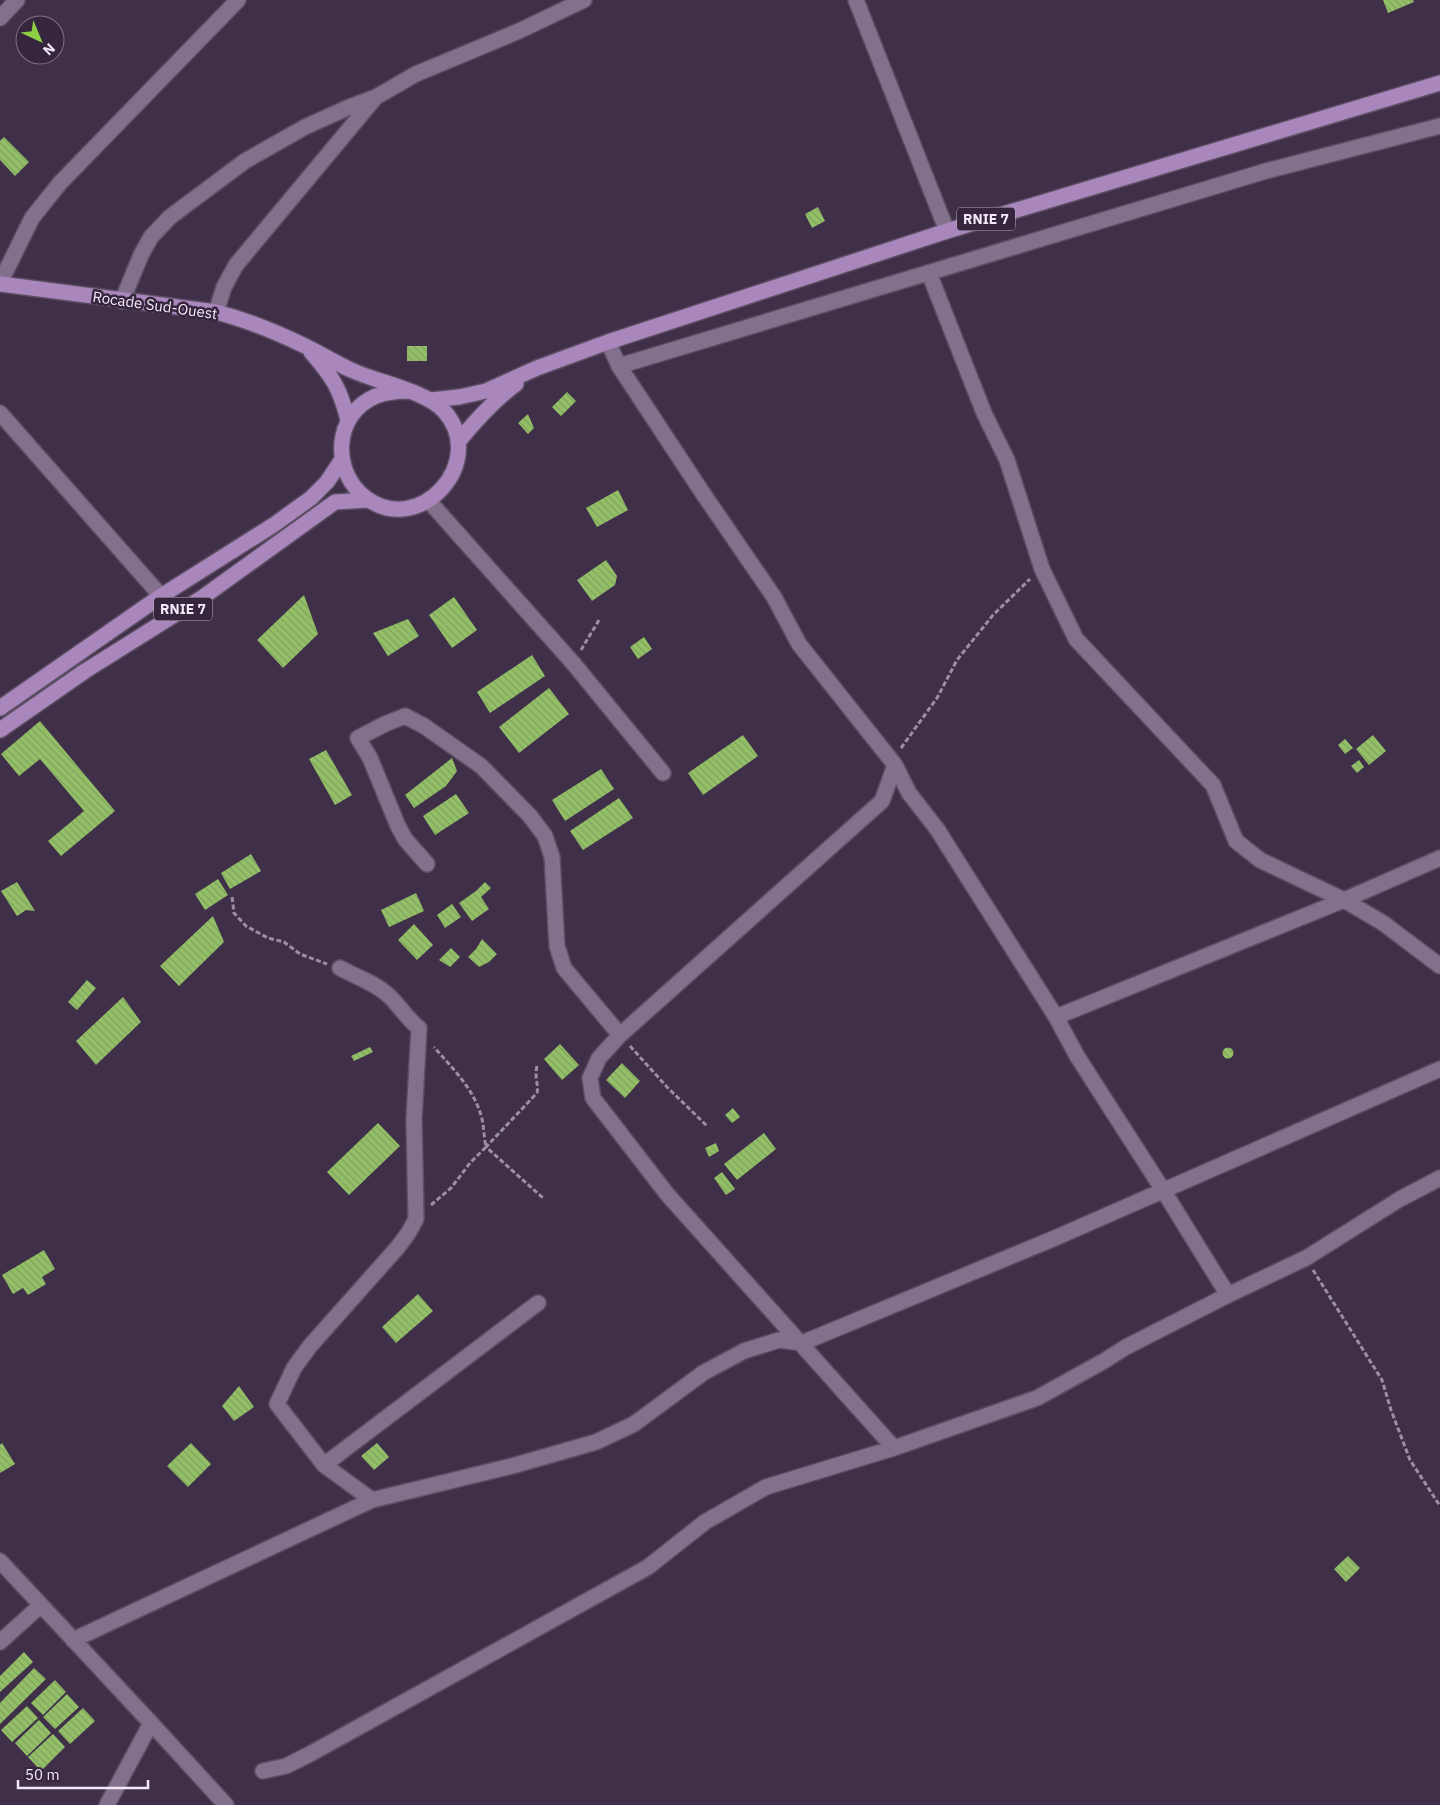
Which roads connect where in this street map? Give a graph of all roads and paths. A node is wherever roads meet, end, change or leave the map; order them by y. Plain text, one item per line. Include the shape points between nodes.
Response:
1 (17, 0) edge
2 (238, 0) edge
3 (584, 0) edge
4 (856, 0) edge
5 (0, 18) edge
6 (1440, 83) edge
7 (376, 97) junction
8 (1440, 126) edge
9 (947, 231) junction
10 (929, 273) junction
11 (0, 284) edge
12 (122, 301) junction
13 (216, 312) junction
14 (608, 342) junction
15 (305, 346) junction
16 (620, 366) junction
17 (537, 368) junction
18 (409, 391) junction
19 (431, 400) junction
20 (0, 412) edge
21 (348, 420) junction
22 (458, 442) junction
23 (341, 461) junction
24 (368, 500) junction
25 (428, 500) junction
26 (1042, 569) junction
27 (161, 596) junction
28 (599, 620) dead end
29 (573, 663) junction
30 (0, 708) edge
31 (0, 730) edge
32 (895, 765) junction
33 (663, 773) dead end
34 (1440, 858) edge
35 (428, 864) dead end
36 (232, 898) dead end
37 (1344, 900) junction
38 (1440, 966) edge
39 (340, 968) joint
40 (1056, 1017) junction
41 (419, 1028) junction
42 (620, 1035) junction
43 (537, 1066) dead end
44 (1440, 1069) edge
45 (707, 1126) dead end
46 (486, 1147) junction
47 (1440, 1178) edge
48 (1163, 1190) junction
49 (543, 1198) dead end
50 (416, 1219) junction
51 (1306, 1258) junction
52 (1228, 1295) junction
53 (538, 1303) dead end
54 (802, 1343) junction
55 (894, 1448) junction
56 (324, 1465) junction
57 (372, 1500) junction
58 (1440, 1506) edge
59 (0, 1561) edge
60 (41, 1605) junction
61 (73, 1640) junction
62 (0, 1642) edge
63 (152, 1722) junction
64 (263, 1771) dead end
65 (107, 1805) edge
66 (226, 1805) edge

1 - 5 street
2 - 11 street via 60,183 32,218
3 - 7 street via 416,74
4 - 9 street
6 - 9 main road, RNIE 7
7 - 12 street via 305,127 252,157 170,217 151,236
7 - 13 street via 236,265
8 - 10 street via 1266,171
9 - 14 main road, RNIE 7
10 - 16 street
10 - 26 street via 984,413 1007,460
11 - 12 main road, Rocade Sud-Ouest
12 - 13 main road, Rocade Sud-Ouest
13 - 15 main road, Rocade Sud-Ouest via 242,319
14 - 16 street
14 - 17 main road, RNIE 7
15 - 18 main road, Rocade Sud-Ouest via 351,370
15 - 21 main road, Rocade Sud-Ouest via 333,380 342,396
16 - 32 street via 774,596 799,644
17 - 19 main road, RNIE 7 via 486,391
17 - 22 main road, RNIE 7 via 499,397
18 - 19 main road, RNIE 7
18 - 21 main road, RNIE 7 via 391,391 374,396
19 - 22 main road, RNIE 7 via 444,411
20 - 27 street
21 - 23 main road, RNIE 7 via 341,440
22 - 25 main road, RNIE 7 via 457,461 450,479 439,494
23 - 24 main road, RNIE 7 via 356,490
23 - 27 main road, RNIE 7 / RNIE 7 via 327,482 304,503
24 - 25 main road, RNIE 7 via 385,507 404,508
24 - 31 main road, RNIE 7 / RNIE 7 via 335,502 203,596
25 - 29 street
26 - 32 path via 993,615 957,660 936,698 900,749
26 - 37 street via 1076,639 1214,785 1236,841 1260,860
27 - 30 main road, RNIE 7 / RNIE 7
28 - 29 path
29 - 33 street
32 - 40 street via 909,793 937,829
32 - 42 street via 882,801
34 - 37 street
35 - 42 street via 405,839 358,738 405,716 481,766 545,836 552,857 557,946 564,968
36 - 39 path via 234,913 246,926 268,938 284,942 300,954
37 - 38 street via 1383,923
37 - 40 street
39 - 41 street via 372,983
40 - 48 street via 1077,1056
41 - 46 path via 474,1097 482,1119
41 - 50 street via 414,1119
42 - 45 path
42 - 54 street via 599,1058 590,1078 593,1098 667,1194
43 - 46 path via 537,1093
44 - 48 street
46 - 49 path
46 - 50 path via 451,1188
47 - 51 street
48 - 52 street
48 - 54 street
50 - 56 street via 398,1247 310,1346 294,1368 277,1404
51 - 52 street
51 - 58 path via 1382,1380 1410,1460
52 - 55 street via 1126,1347 1037,1398
53 - 56 street
54 - 55 street
54 - 57 street via 779,1340 744,1351 703,1373 634,1424 596,1442
55 - 64 street via 766,1487 705,1522 648,1567 319,1749 286,1766
56 - 57 street
57 - 61 street
59 - 60 street
60 - 61 street
60 - 62 street
61 - 63 street
63 - 65 street
63 - 66 street

